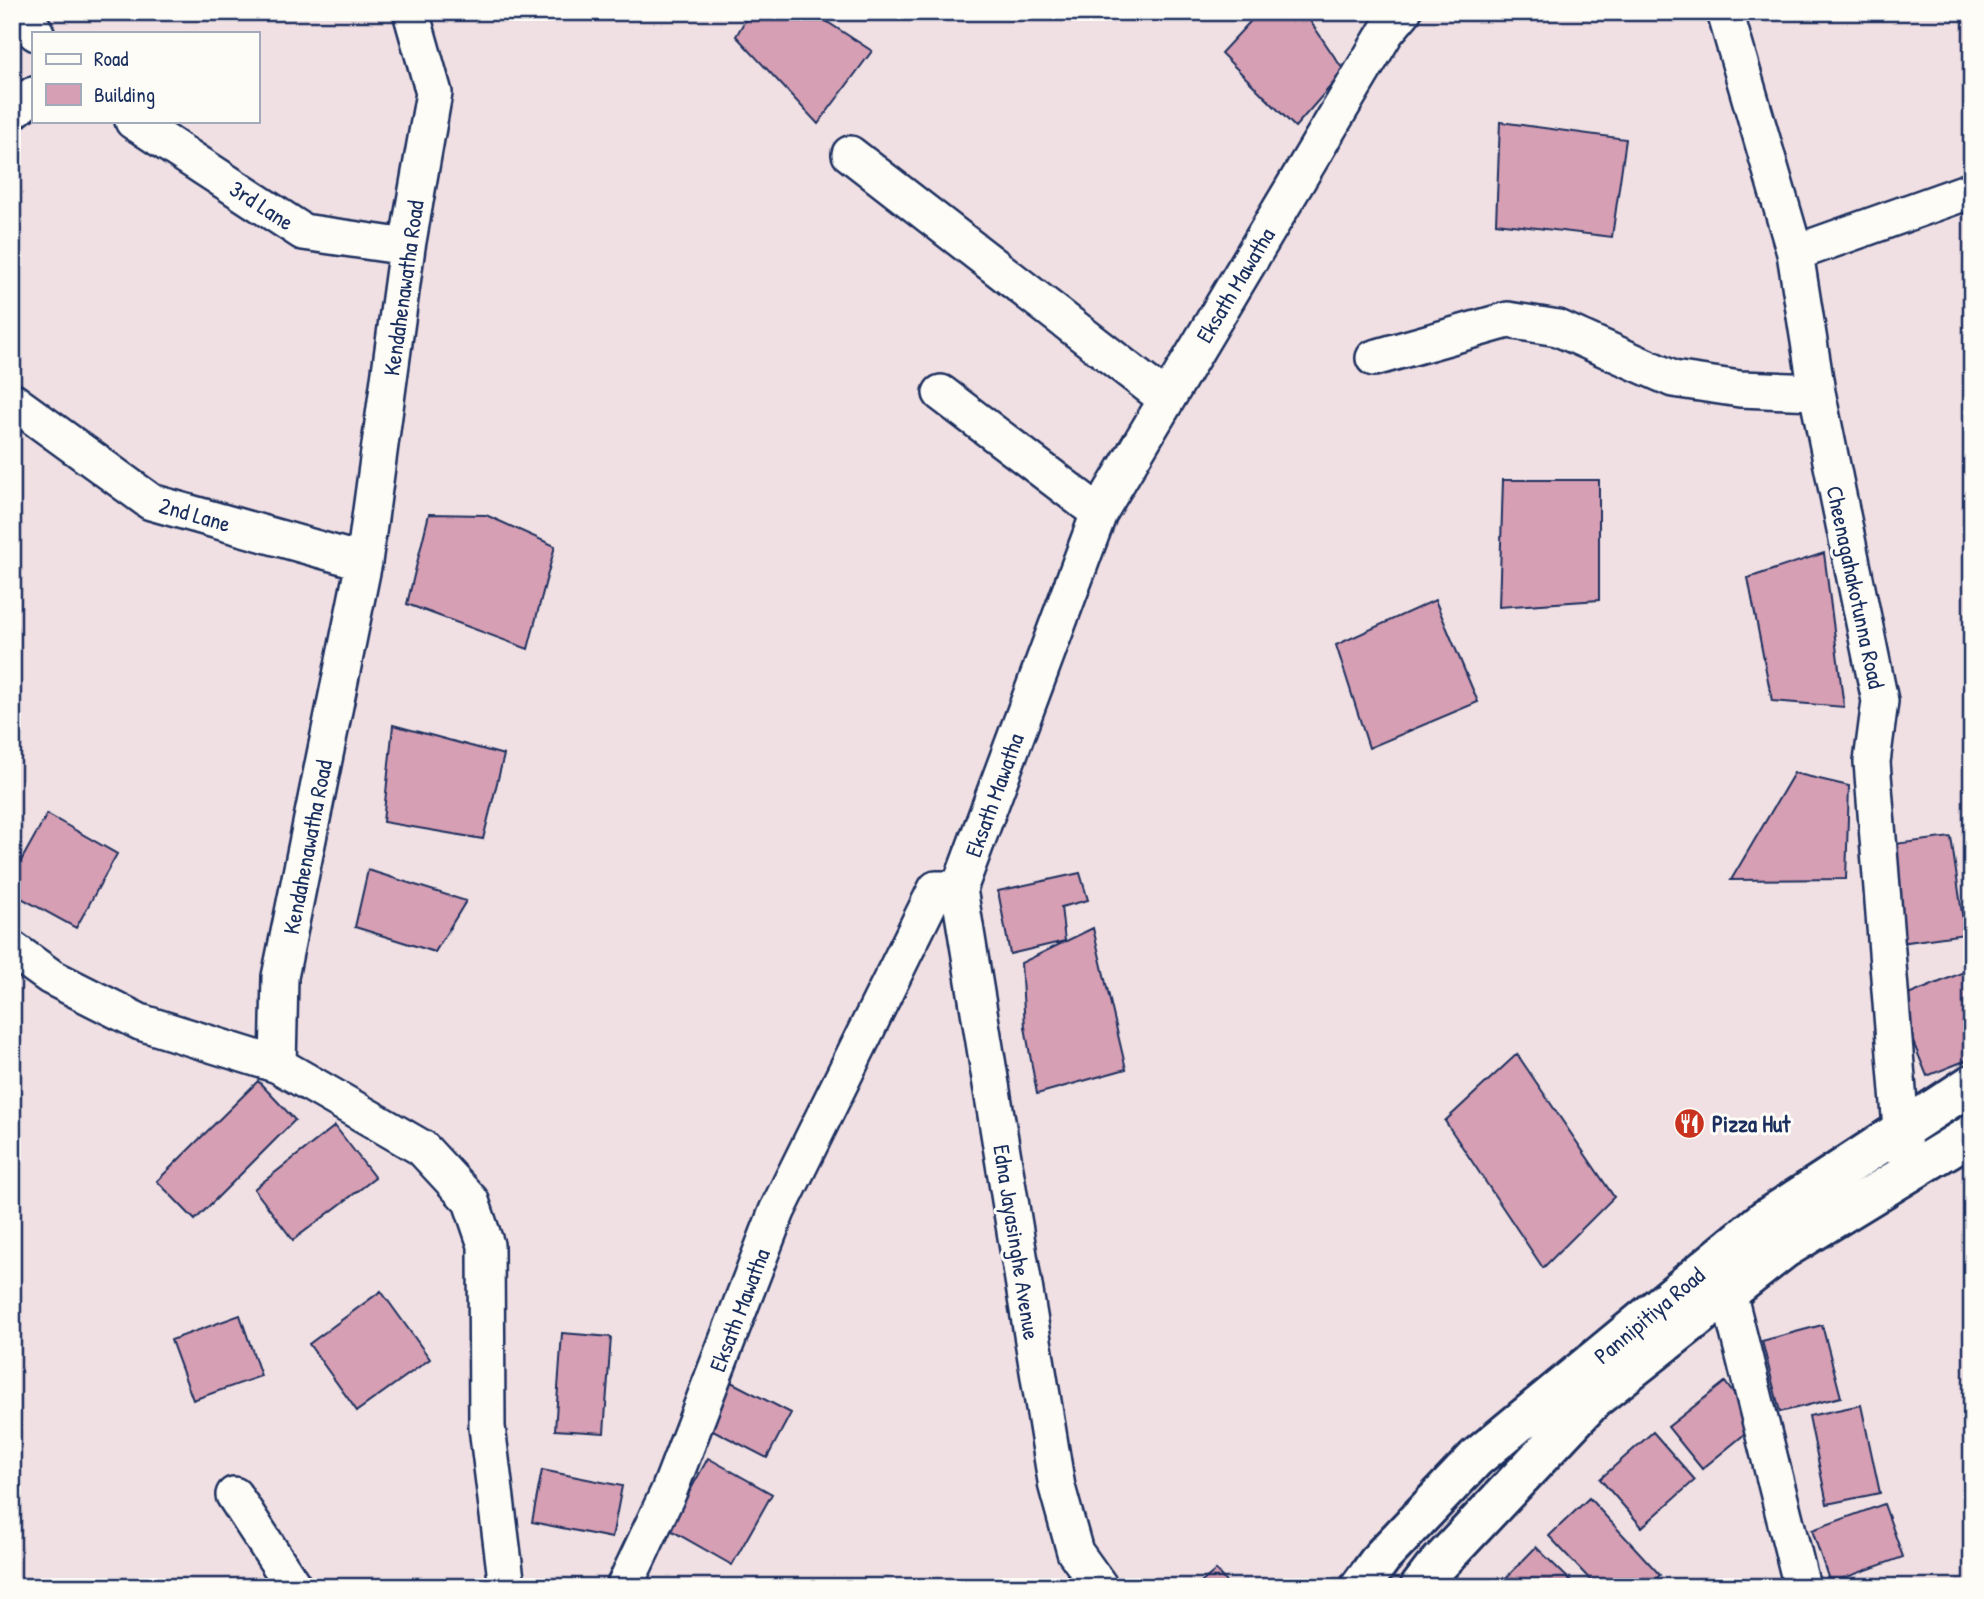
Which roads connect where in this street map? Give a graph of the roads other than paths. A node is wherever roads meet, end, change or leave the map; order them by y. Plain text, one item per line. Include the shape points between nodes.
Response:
1 (24, 12) edge
2 (411, 12) edge
3 (1403, 12) edge
4 (1725, 12) edge
5 (35, 32) edge
6 (32, 95) edge
7 (12, 112) edge
8 (135, 122) edge
9 (850, 154) dead end
10 (1972, 190) edge
11 (407, 247) junction
12 (1795, 253) junction
13 (1374, 358) dead end
14 (1817, 392) junction
15 (941, 393) dead end
16 (1166, 399) junction
17 (12, 401) edge
18 (1099, 513) junction
19 (364, 562) junction
20 (959, 889) junction
21 (12, 949) edge
22 (278, 1065) junction
23 (1972, 1084) edge
24 (1900, 1129) junction
25 (1972, 1134) edge
26 (1908, 1173) junction
27 (1728, 1292) junction
28 (234, 1495) dead end
29 (294, 1587) edge
30 (507, 1587) edge
31 (624, 1587) edge
32 (1100, 1587) edge
33 (1360, 1587) edge
34 (1420, 1587) edge
35 (1802, 1587) edge

1 - 5 street
2 - 11 street, Kendahenawatha Road via 434,93
3 - 16 street, Eksath Mawatha via 1386,32
4 - 12 street, Cheenagahakotunna Road
6 - 7 street
8 - 11 street, 3rd Lane via 303,232
9 - 16 street
10 - 12 street
11 - 19 street, Kendahenawatha Road
12 - 14 street, Cheenagahakotunna Road
13 - 14 street via 1508,320 1558,328 1672,379 1740,389
14 - 24 street, Cheenagahakotunna Road via 1880,701 1872,762
15 - 18 street
16 - 18 street, Eksath Mawatha
17 - 19 street, 2nd Lane via 151,502
18 - 20 street, Eksath Mawatha
19 - 22 street, Kendahenawatha Road via 281,977
20 - 31 street, Eksath Mawatha via 936,889 777,1211 669,1491
20 - 32 street, Edna Jayasinghe Avenue via 1057,1487 1075,1552
21 - 22 street via 51,977 140,1022
22 - 30 street via 422,1147 471,1201 486,1245 487,1427
23 - 24 main road, Pannipitiya Road
24 - 26 street, Cheenagahakotunna Road
24 - 33 main road, Pannipitiya Road via 1764,1220 1476,1458
25 - 26 main road, Pannipitiya Road
26 - 27 main road, Pannipitiya Road via 1784,1248
27 - 34 main road, Pannipitiya Road via 1594,1399
27 - 35 street
28 - 29 street

